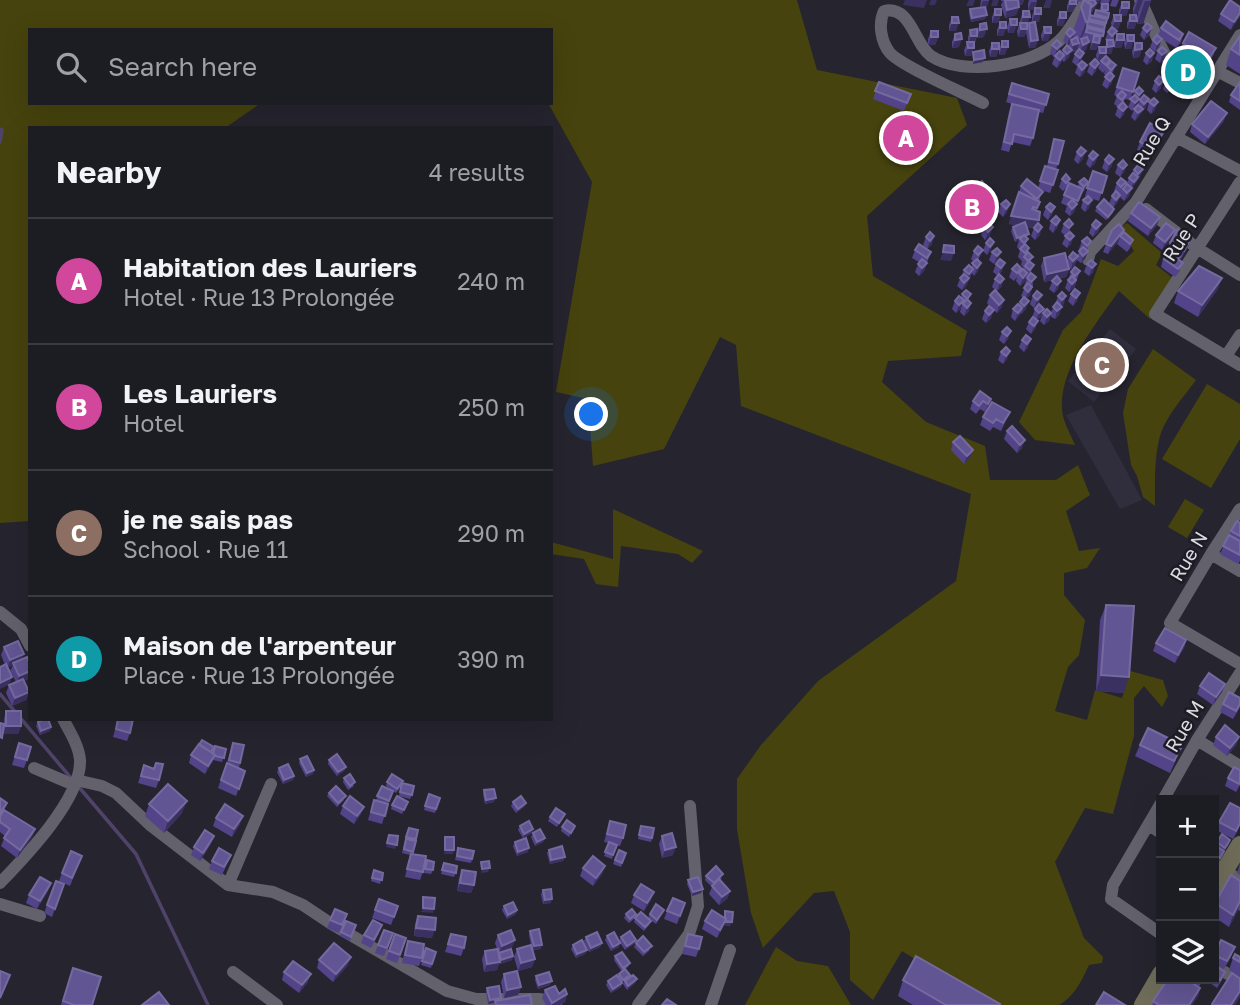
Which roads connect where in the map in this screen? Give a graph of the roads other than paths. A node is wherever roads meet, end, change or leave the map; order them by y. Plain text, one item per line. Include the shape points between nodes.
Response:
1 (1086, 0) edge
2 (1140, 0) edge
3 (1240, 35) edge
4 (1217, 71) junction
5 (1240, 83) edge
6 (1208, 84) junction
7 (983, 103) dead end
8 (1176, 137) junction
9 (1240, 171) edge
10 (1240, 182) edge
11 (1136, 202) junction
12 (1197, 248) junction
13 (1088, 260) edge
14 (1240, 275) edge
15 (1240, 335) edge
16 (1226, 356) junction
17 (1240, 365) edge
18 (1240, 509) edge
19 (1211, 554) junction
20 (1240, 570) edge
21 (0, 612) edge
22 (28, 642) edge
23 (1240, 664) edge
24 (1240, 673) edge
25 (64, 721) edge
26 (1197, 740) junction
27 (1240, 766) edge
28 (34, 768) dead end
29 (75, 782) junction
30 (271, 785) dead end
31 (1166, 795) edge
32 (690, 806) dead end
33 (1156, 813) edge
34 (1149, 825) junction
35 (1156, 830) edge
36 (1240, 845) edge
37 (1226, 872) edge
38 (0, 883) edge
39 (228, 885) junction
40 (0, 905) edge
41 (40, 916) dead end
42 (1156, 930) edge
43 (730, 950) dead end
44 (1219, 970) edge
45 (233, 972) dead end
46 (1240, 981) edge
47 (1156, 983) edge
48 (277, 1005) edge
49 (556, 1005) edge
50 (638, 1005) edge
51 (711, 1005) edge
52 (1143, 1005) edge

1 - 7 street via 1067,32 1051,47 1016,61 970,68 933,57 903,15 884,11 881,30 890,53
2 - 6 street via 1177,69
3 - 4 street, Rue Q
4 - 5 street
4 - 6 street, Rue Q
6 - 8 street, Rue Q
8 - 9 street
8 - 11 street, Rue Q
10 - 12 street, Rue P
11 - 12 street
11 - 13 street, Rue Q via 1090,252
12 - 14 street
12 - 16 street, Rue P via 1155,314
15 - 16 street
16 - 17 street
18 - 19 street, Rue N
19 - 20 street
19 - 23 street, Rue N via 1170,623
21 - 22 street via 21,629
24 - 26 street, Rue M
25 - 29 street via 79,752
26 - 27 street
26 - 31 street, Rue M
28 - 29 street
29 - 38 street via 56,819
29 - 39 street via 116,793
30 - 39 street
32 - 50 street via 698,906 695,920
33 - 34 street, Rue M
34 - 35 street
34 - 42 street, Rue M via 1113,884 1111,898
36 - 37 street
39 - 49 street via 273,892 303,905 447,991 476,999 539,999
40 - 41 street
43 - 51 street
44 - 46 street
45 - 48 street
47 - 52 street

